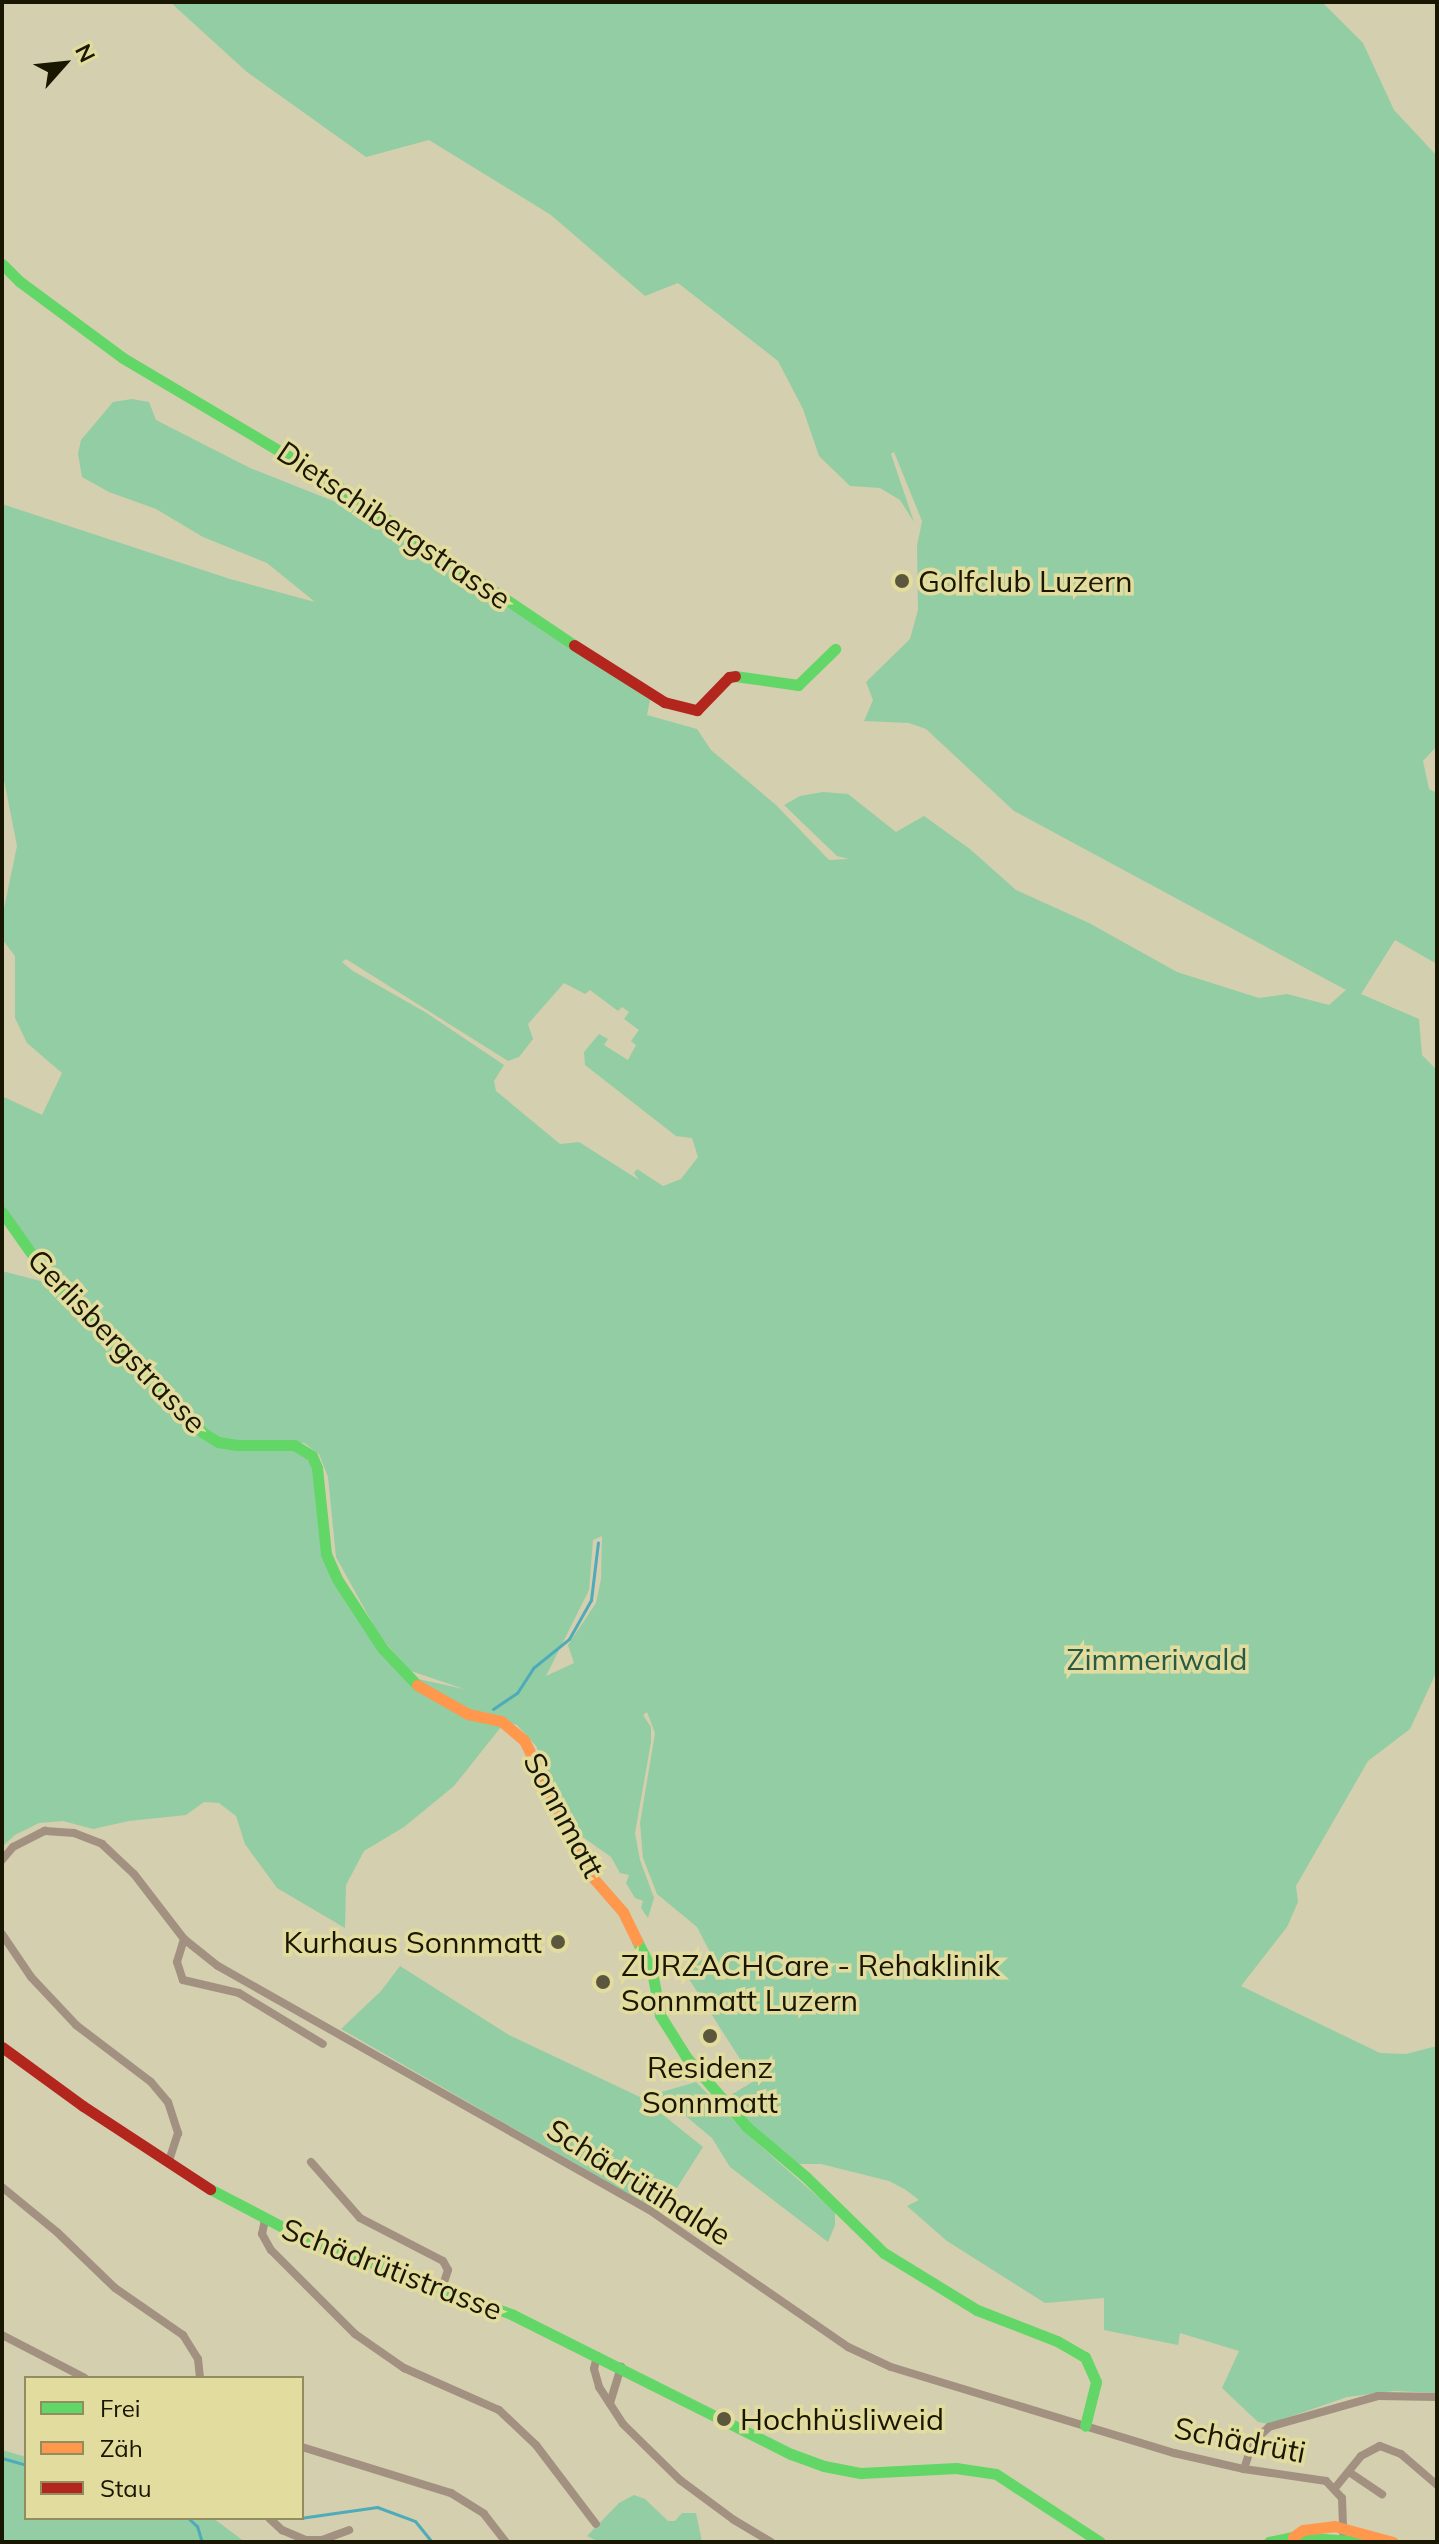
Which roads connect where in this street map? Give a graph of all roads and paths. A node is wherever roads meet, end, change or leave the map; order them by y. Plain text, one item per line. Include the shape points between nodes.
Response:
1 (2, 264) edge
2 (835, 649) dead end
3 (2, 1212) edge
4 (512, 1728) joint
5 (2, 1860) edge
6 (2, 1934) edge
7 (184, 1939) junction
8 (323, 2044) dead end
9 (2, 2047) edge
10 (169, 2160) junction
11 (311, 2162) dead end
12 (2, 2187) edge
13 (265, 2220) junction
14 (442, 2289) junction
15 (2, 2335) edge
16 (597, 2356) junction
17 (621, 2367) junction
18 (81, 2376) edge
19 (200, 2376) edge
20 (1437, 2397) edge
21 (610, 2403) junction
22 (1085, 2426) junction
23 (304, 2448) edge
24 (1244, 2469) junction
25 (1349, 2472) junction
26 (1437, 2485) edge
27 (1335, 2488) junction
28 (1382, 2494) dead end
29 (271, 2520) edge
30 (596, 2524) dead end
31 (349, 2530) dead end
32 (1343, 2532) junction
33 (506, 2542) edge
34 (771, 2542) edge
35 (1100, 2542) edge
36 (1269, 2542) edge
37 (1369, 2542) edge
38 (1393, 2542) edge

1 - 2 street, Dietschibergstrasse via 123,358 327,479 664,702 697,710 729,677 742,674 798,685
3 - 4 street, Gerlisbergstrasse via 43,1270 202,1432 218,1442 305,1449 317,1468 326,1554 382,1648 432,1696
4 - 22 street, Sonnmatt via 532,1752 588,1872 623,1912 652,1971 655,2002 698,2072 747,2127 884,2253 966,2304 1085,2357 1096,2382
5 - 7 street, Schädrütihalde via 13,1847 45,1831 86,1836 134,1874
6 - 10 street via 31,1977 76,2025 151,2082 168,2102 178,2133
7 - 8 street via 177,1962 183,1980 239,1993
7 - 22 street, Schädrütihalde via 245,1983 648,2209 848,2347 891,2367
9 - 10 street, Schädrütistrasse
10 - 13 street, Schädrütistrasse
11 - 14 street via 360,2218 443,2261 448,2270
12 - 19 street via 115,2288 172,2325 198,2359
13 - 14 street, Schädrütistrasse
13 - 30 street via 262,2234 271,2250 355,2334 404,2368 499,2410 536,2445
14 - 16 street, Schädrütistrasse via 513,2315
15 - 18 street
16 - 17 street, Schädrütistrasse
16 - 21 street via 596,2378
17 - 21 street
17 - 35 street, Schädrütistrasse via 801,2458 861,2473 956,2468 996,2474
20 - 24 street via 1378,2396 1269,2427 1253,2442
21 - 34 street via 623,2424 680,2480
22 - 24 street, Schädrüti
23 - 33 street via 451,2493 484,2514
24 - 27 street, Schädrüti via 1320,2480
25 - 26 street via 1366,2452 1387,2447
25 - 27 street
25 - 28 street
27 - 32 street, Schädrüti via 1343,2502
29 - 31 street via 305,2540
32 - 36 street
32 - 37 street
32 - 38 street

